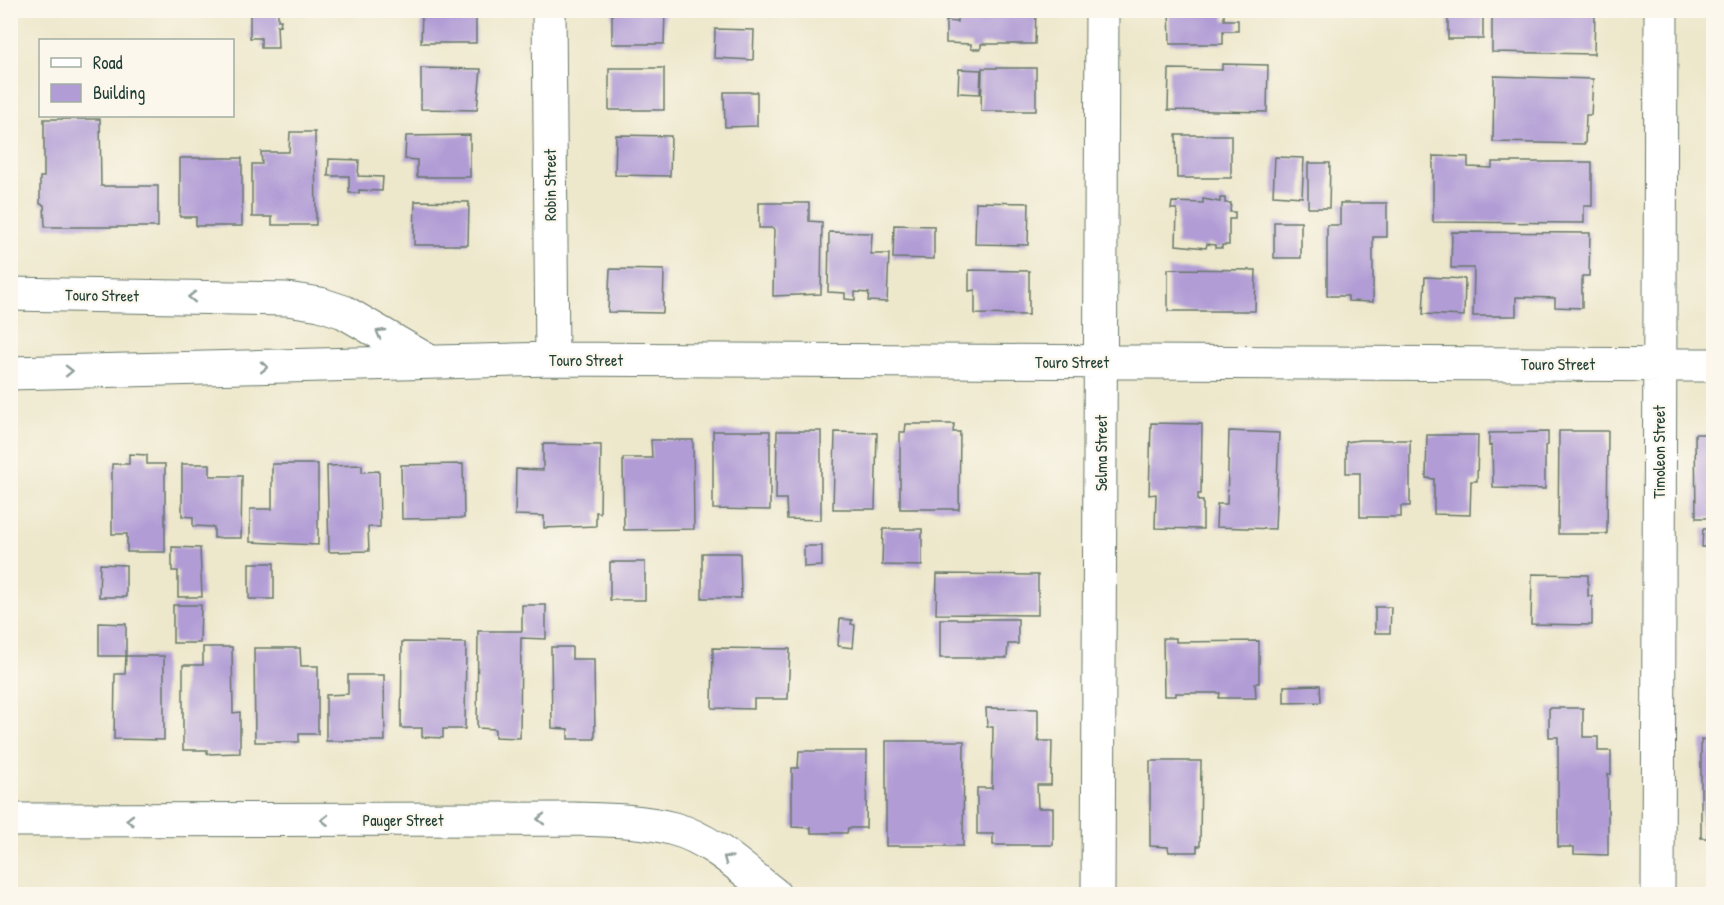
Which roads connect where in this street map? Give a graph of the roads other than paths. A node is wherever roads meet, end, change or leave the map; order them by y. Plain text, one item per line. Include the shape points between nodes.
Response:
1 (549, 10) edge
2 (1102, 10) edge
3 (1661, 10) edge
4 (10, 294) edge
5 (552, 359) junction
6 (430, 362) junction
7 (1101, 362) junction
8 (1660, 365) junction
9 (1713, 365) edge
10 (10, 373) edge
11 (12, 832) edge
12 (774, 894) edge
13 (1098, 894) edge
14 (1658, 894) edge

1 - 5 street, Robin Street
2 - 7 street, Selma Street
3 - 8 street, Timoleon Street
6 -> 4 street, Touro Street via 344,312 320,304 287,299
5 - 6 street, Touro Street
5 - 7 street, Touro Street
10 -> 6 street, Touro Street
7 - 8 street, Touro Street
7 - 13 street, Selma Street
8 - 9 street, Touro Street
8 - 14 street, Timoleon Street
12 -> 11 street, Pauger Street via 712,847 676,829 631,821 574,819

